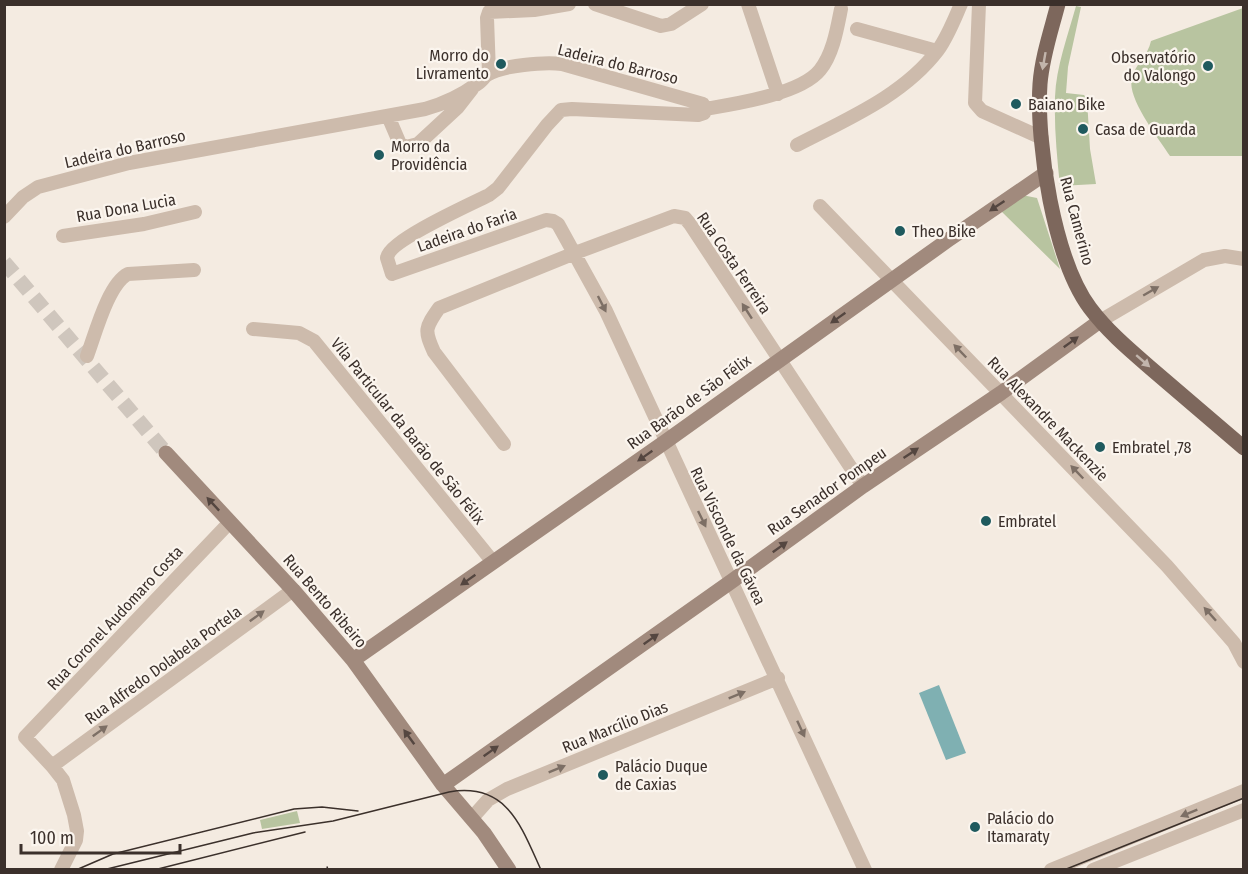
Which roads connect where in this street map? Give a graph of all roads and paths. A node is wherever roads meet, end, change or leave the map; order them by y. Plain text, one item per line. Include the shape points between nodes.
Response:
1 (569, 4) edge
2 (595, 4) edge
3 (702, 4) edge
4 (748, 4) edge
5 (961, 4) edge
6 (979, 4) edge
7 (1058, 4) edge
8 (841, 9) dead end
9 (857, 30) dead end
10 (937, 51) junction
11 (489, 74) junction
12 (477, 84) junction
13 (778, 94) junction
14 (705, 109) junction
15 (388, 116) junction
16 (1042, 138) junction
17 (797, 145) dead end
18 (1046, 173) junction
19 (820, 206) dead end
20 (195, 212) dead end
21 (4, 217) edge
22 (553, 221) joint
23 (63, 236) dead end
24 (575, 253) junction
25 (1244, 259) edge
26 (194, 270) dead end
27 (892, 279) junction
28 (1100, 321) junction
29 (253, 329) dead end
30 (87, 356) dead end
31 (779, 359) junction
32 (1000, 393) junction
33 (665, 442) junction
34 (504, 444) dead end
35 (1244, 448) edge
36 (166, 453) tunnel mouth
37 (863, 486) junction
38 (230, 522) junction
39 (493, 562) junction
40 (732, 581) junction
41 (293, 590) junction
42 (353, 660) junction
43 (1244, 662) edge
44 (778, 678) junction
45 (52, 766) junction
46 (443, 784) junction
47 (1244, 791) edge
48 (1244, 810) edge
49 (472, 818) junction
50 (61, 870) edge
51 (509, 870) edge
52 (865, 870) edge
53 (1051, 870) edge
54 (1093, 870) edge

1 - 11 street via 489,12
2 - 3 street via 661,26
4 - 13 street
5 - 10 street
6 - 16 street via 975,103 982,111
7 -> 16 main road, Rua Camerino via 1040,84
8 - 13 street via 830,54 819,72
9 - 10 street
10 - 17 street via 889,95
11 - 12 street, Ladeira do Barroso
11 - 14 street, Ladeira do Barroso via 543,63 562,64 699,102
12 - 15 street, Ladeira do Barroso via 436,106
12 - 15 street via 458,107 413,147 400,144
13 - 14 street
14 - 22 street, Ladeira do Faria via 705,113 698,115 561,110 498,188 407,238 390,250 387,258 392,274 546,220
15 - 21 street, Ladeira do Barroso via 129,162 38,187
16 - 18 main road, Rua Camerino
18 -> 27 street, Rua Barão de São Félix
18 - 28 main road, Rua Camerino via 1066,257 1082,296
19 - 27 street, Rua Alexandre Mackenzie
20 - 23 street, Rua Dona Lucia
22 - 24 street, Rua Visconde da Gávea
31 -> 24 street, Rua Costa Ferreira via 685,218 674,216
24 -> 33 street, Rua Visconde da Gávea via 606,311
24 - 34 street, Rua Costa Ferreira via 439,308 426,327 434,352
28 -> 25 street, Rua Senador Pompeu via 1204,260 1225,256
26 - 30 street via 122,277 111,294
27 -> 31 street, Rua Barão de São Félix
32 -> 27 street, Rua Alexandre Mackenzie
32 -> 28 street, Rua Senador Pompeu
28 -> 35 main road, Rua Camerino
29 - 39 street, Vila Particular da Barão de São Félix via 299,333 314,341
31 - 33 street, Rua Barão de São Félix
31 - 37 street, Rua Costa Ferreira
37 -> 32 street, Rua Senador Pompeu
43 -> 32 street, Rua Alexandre Mackenzie via 1234,643 1167,566
33 -> 39 street, Rua Barão de São Félix
33 -> 40 street, Rua Visconde da Gávea
38 -> 36 street, Rua Bento Ribeiro
40 -> 37 street, Rua Senador Pompeu
38 - 41 street, Rua Bento Ribeiro
38 - 45 street, Rua Coronel Audomaro Costa via 25,737
39 -> 42 street, Rua Barão de São Félix
40 - 44 street, Rua Visconde da Gávea
46 -> 40 street, Rua Senador Pompeu
41 - 42 street, Rua Bento Ribeiro
45 -> 41 street, Rua Alfredo Dolabela Portela
46 -> 42 street, Rua Bento Ribeiro
49 -> 44 street, Rua Marcílio Dias via 488,800 507,789
44 -> 52 street, Rua Visconde da Gávea
45 - 50 street via 63,780 76,831 76,840
46 - 49 street, Rua Bento Ribeiro
47 -> 53 street
48 - 54 street
49 - 51 street, Rua Bento Ribeiro

